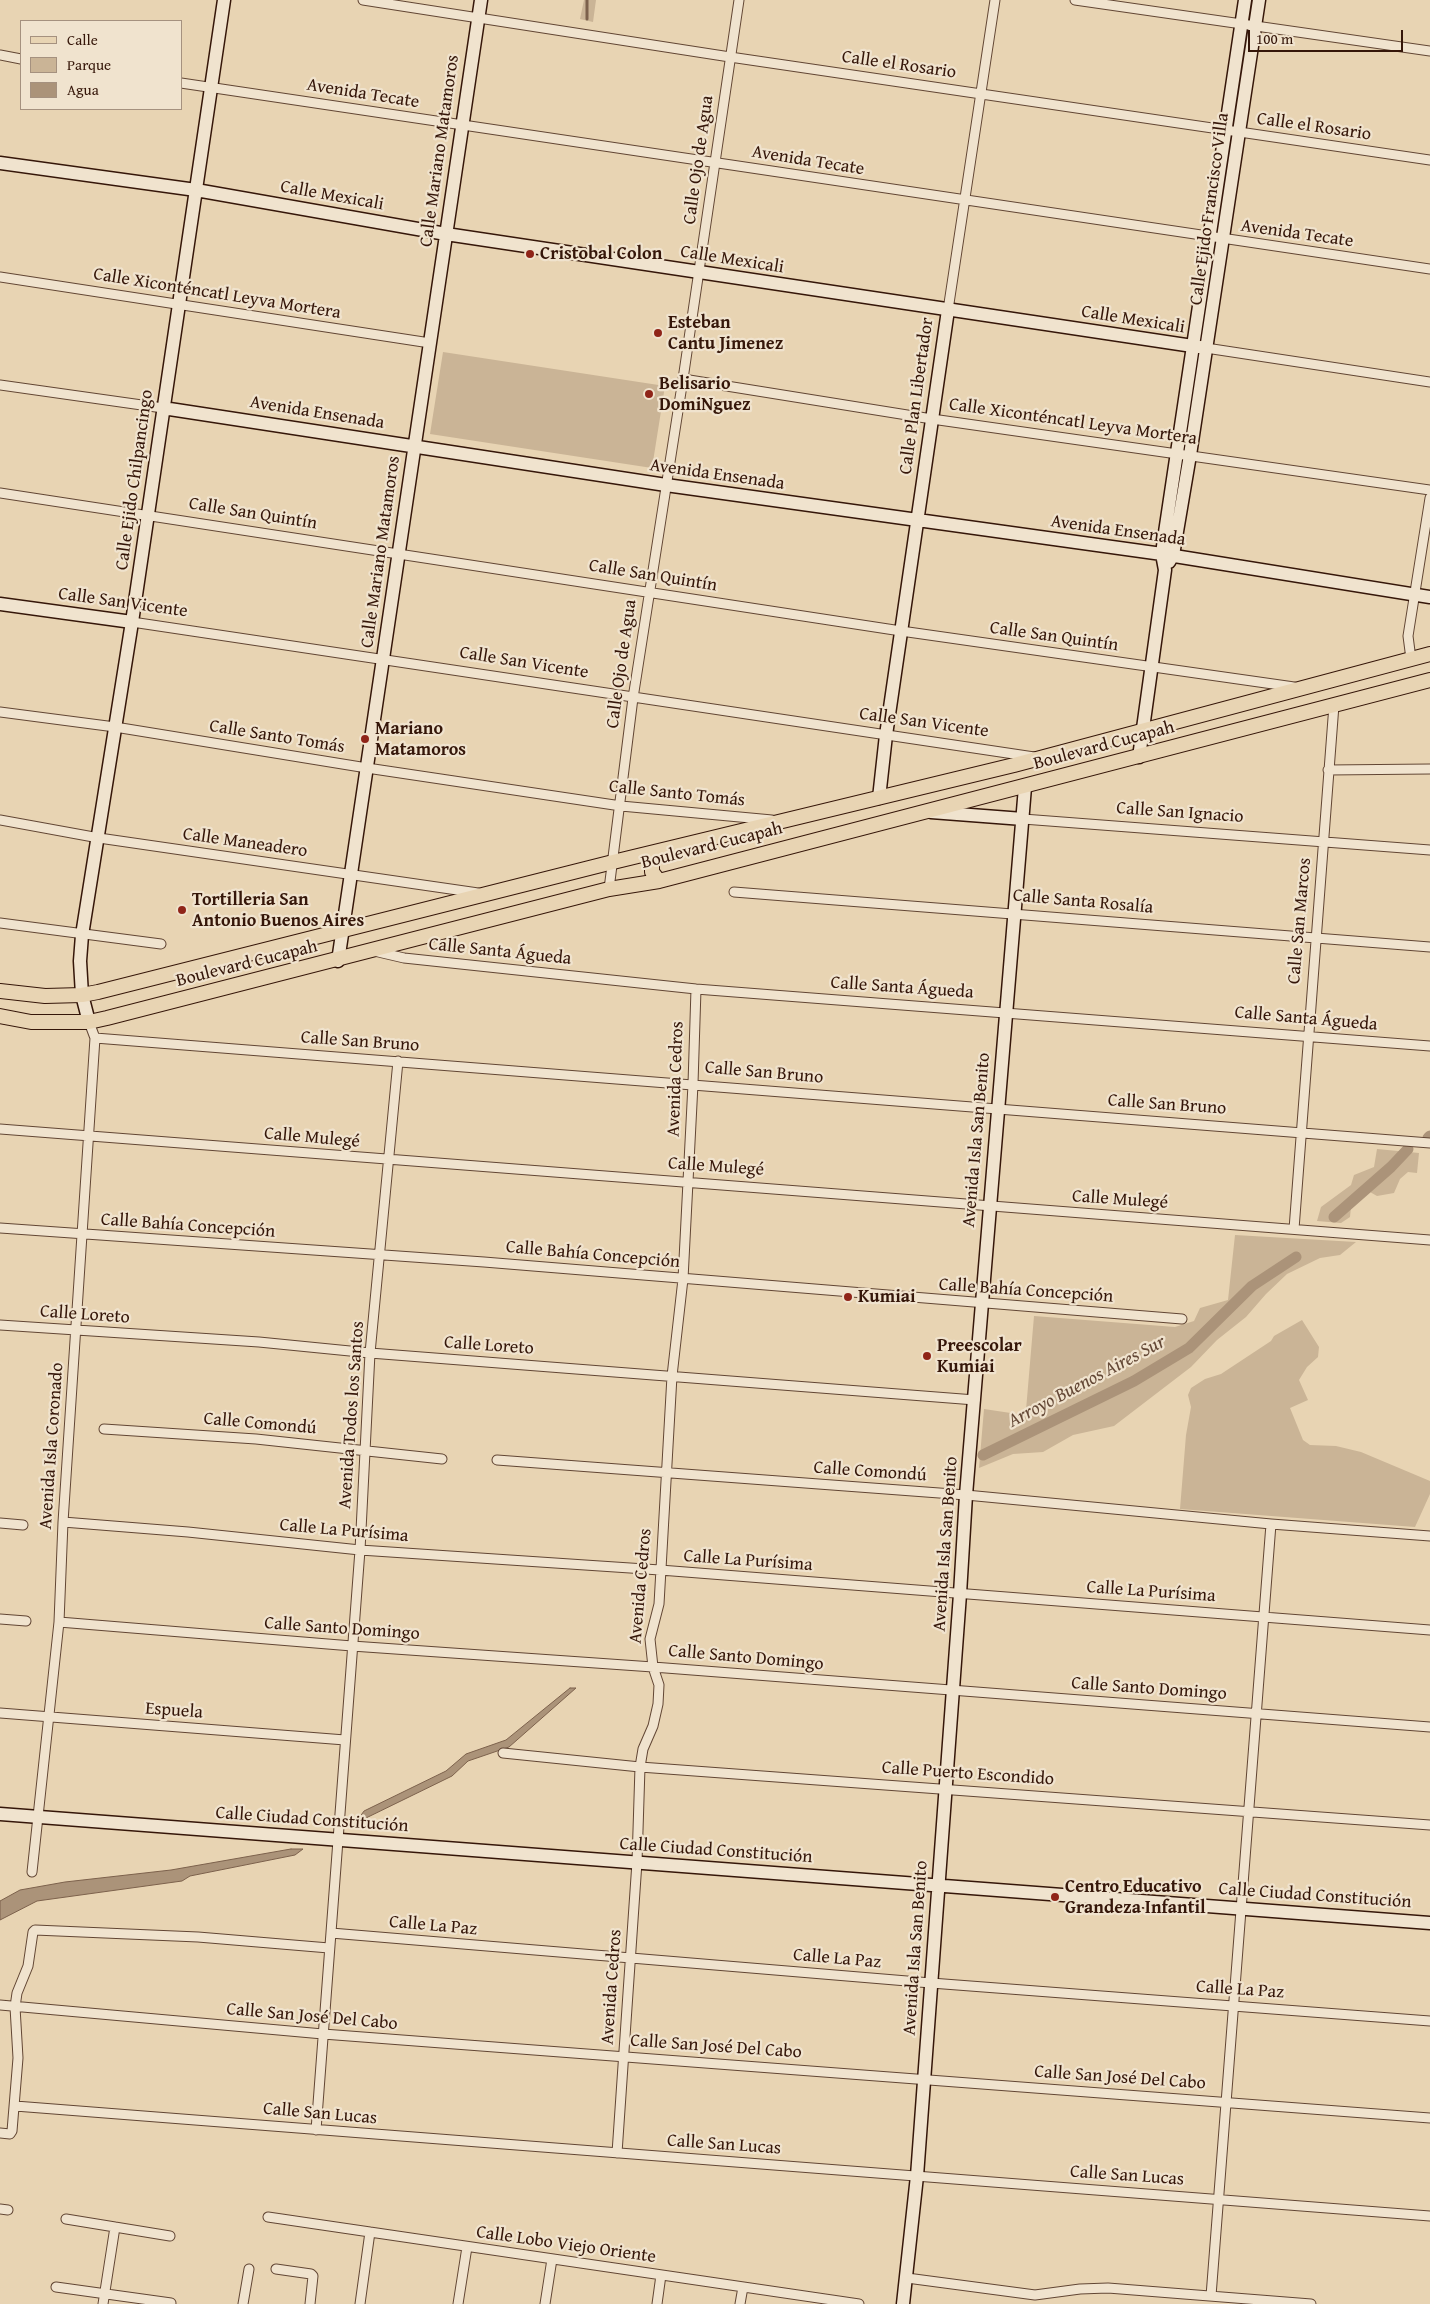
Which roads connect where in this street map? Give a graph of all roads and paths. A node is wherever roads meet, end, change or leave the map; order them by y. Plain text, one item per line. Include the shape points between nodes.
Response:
1 (224, 0) edge
2 (363, 0) edge
3 (480, 0) edge
4 (739, 0) edge
5 (995, 0) edge
6 (1075, 0) edge
7 (1245, 0) edge
8 (1259, 0) edge
9 (478, 18) junction
10 (1241, 25) junction
11 (1255, 27) junction
12 (1430, 51) edge
13 (0, 56) edge
14 (730, 57) junction
15 (20, 59) edge
16 (182, 83) edge
17 (211, 87) junction
18 (980, 94) junction
19 (462, 126) junction
20 (1225, 130) junction
21 (1239, 133) junction
22 (1430, 160) edge
23 (0, 163) edge
24 (715, 163) junction
25 (196, 190) junction
26 (964, 201) junction
27 (446, 234) junction
28 (1209, 237) junction
29 (1224, 239) junction
30 (1430, 270) edge
31 (699, 272) junction
32 (0, 277) edge
33 (179, 305) junction
34 (948, 310) junction
35 (430, 343) junction
36 (1193, 346) junction
37 (1206, 348) junction
38 (683, 379) junction
39 (1430, 382) edge
40 (0, 385) edge
41 (164, 408) junction
42 (932, 419) junction
43 (414, 446) junction
44 (1177, 453) junction
45 (1190, 455) junction
46 (666, 485) junction
47 (1430, 490) edge
48 (0, 493) edge
49 (1430, 498) edge
50 (148, 514) junction
51 (916, 521) junction
52 (398, 552) junction
53 (1167, 555) junction
54 (649, 592) junction
55 (1413, 594) junction
56 (1430, 597) edge
57 (0, 604) edge
58 (132, 622) junction
59 (901, 631) junction
60 (1430, 654) edge
61 (383, 658) junction
62 (1411, 659) junction
63 (1152, 668) junction
64 (1430, 680) edge
65 (1302, 688) junction
66 (633, 698) junction
67 (1334, 704) junction
68 (0, 712) edge
69 (115, 727) junction
70 (1142, 731) junction
71 (886, 735) junction
72 (1140, 757) junction
73 (1042, 758) junction
74 (367, 768) junction
75 (1430, 769) edge
76 (1328, 770) junction
77 (1026, 787) junction
78 (878, 798) junction
79 (621, 806) junction
80 (927, 811) junction
81 (1023, 819) junction
82 (0, 820) edge
83 (788, 821) junction
84 (99, 838) junction
85 (1323, 842) junction
86 (1430, 850) edge
87 (656, 854) junction
88 (613, 862) junction
89 (351, 875) junction
90 (659, 881) junction
91 (609, 889) junction
92 (734, 892) dead end
93 (486, 894) junction
94 (1016, 913) junction
95 (0, 924) edge
96 (343, 930) junction
97 (82, 935) junction
98 (1315, 939) junction
99 (161, 944) dead end
100 (1430, 947) edge
101 (374, 951) junction
102 (338, 960) junction
103 (696, 989) junction
104 (0, 991) edge
105 (82, 996) junction
106 (1006, 1012) junction
107 (0, 1016) edge
108 (89, 1022) junction
109 (1308, 1036) junction
110 (95, 1038) junction
111 (1430, 1046) edge
112 (398, 1061) junction
113 (693, 1084) junction
114 (997, 1108) junction
115 (0, 1129) edge
116 (1300, 1132) junction
117 (87, 1136) junction
118 (1430, 1143) edge
119 (390, 1161) junction
120 (688, 1181) junction
121 (989, 1206) junction
122 (0, 1228) edge
123 (1294, 1229) junction
124 (83, 1235) junction
125 (1430, 1240) edge
126 (381, 1255) junction
127 (683, 1279) junction
128 (982, 1304) junction
129 (1182, 1319) dead end
130 (0, 1325) edge
131 (75, 1331) junction
132 (370, 1353) junction
133 (672, 1376) junction
134 (975, 1400) junction
135 (104, 1429) dead end
136 (365, 1450) junction
137 (442, 1459) dead end
138 (497, 1460) dead end
139 (667, 1473) junction
140 (966, 1495) junction
141 (63, 1522) junction
142 (0, 1523) edge
143 (1271, 1524) junction
144 (23, 1525) dead end
145 (1430, 1536) edge
146 (360, 1550) junction
147 (660, 1570) junction
148 (960, 1594) junction
149 (1264, 1617) junction
150 (0, 1619) edge
151 (26, 1621) dead end
152 (59, 1622) junction
153 (1430, 1630) edge
154 (352, 1646) junction
155 (653, 1667) junction
156 (953, 1691) junction
157 (0, 1713) edge
158 (1256, 1714) junction
159 (49, 1717) junction
160 (1430, 1727) edge
161 (345, 1740) junction
162 (503, 1753) dead end
163 (640, 1767) junction
164 (945, 1788) junction
165 (1248, 1812) junction
166 (0, 1814) edge
167 (38, 1817) junction
168 (1430, 1825) edge
169 (338, 1840) junction
170 (637, 1862) junction
171 (32, 1872) dead end
172 (938, 1886) junction
173 (1241, 1908) junction
174 (1430, 1922) edge
175 (331, 1934) junction
176 (329, 1948) junction
177 (630, 1958) junction
178 (931, 1983) junction
179 (0, 2005) edge
180 (1233, 2006) junction
181 (15, 2007) junction
182 (1430, 2021) edge
183 (323, 2034) junction
184 (624, 2057) junction
185 (924, 2079) junction
186 (1226, 2102) junction
187 (15, 2106) junction
188 (1430, 2118) edge
189 (316, 2130) junction
190 (0, 2133) edge
191 (617, 2153) junction
192 (918, 2176) junction
193 (1218, 2200) junction
194 (1430, 2216) edge
195 (268, 2217) dead end
196 (66, 2219) dead end
197 (114, 2227) junction
198 (370, 2232) junction
199 (170, 2236) dead end
200 (467, 2246) junction
201 (552, 2258) junction
202 (249, 2269) dead end
203 (276, 2269) dead end
204 (661, 2275) junction
205 (907, 2278) junction
206 (56, 2287) dead end
207 (743, 2287) junction
208 (105, 2294) junction
209 (1211, 2296) junction
210 (171, 2303) edge
211 (103, 2304) edge
212 (243, 2304) edge
213 (310, 2304) edge
214 (360, 2304) edge
215 (458, 2304) edge
216 (544, 2304) edge
217 (657, 2304) edge
218 (740, 2304) edge
219 (855, 2304) edge
220 (903, 2304) edge
221 (1311, 2304) edge

1 - 17 street, Calle Ejido Chilpancingo
2 - 9 street, Calle el Rosario
3 - 9 street, Calle Mariano Matamoros
4 - 14 street, Calle Ojo de Agua
5 - 18 street, Calle Plan Libertador
6 - 10 street
7 - 10 street, Calle Ejido Francisco Villa
8 - 11 street, Calle Ejido Francisco Villa
9 - 14 street, Calle el Rosario
9 - 19 street, Calle Mariano Matamoros
10 - 11 street
10 - 20 street, Calle Ejido Francisco Villa
11 - 12 street
11 - 21 street, Calle Ejido Francisco Villa
13 - 15 street
14 - 18 street, Calle el Rosario
14 - 24 street, Calle Ojo de Agua
16 - 17 street, Avenida Tecate
17 - 19 street, Avenida Tecate
17 - 25 street, Calle Ejido Chilpancingo
18 - 20 street, Calle el Rosario
18 - 26 street, Calle Plan Libertador
19 - 24 street, Avenida Tecate
19 - 27 street, Calle Mariano Matamoros
20 - 21 street, Calle el Rosario
20 - 28 street, Calle Ejido Francisco Villa
21 - 22 street, Calle el Rosario
21 - 29 street, Calle Ejido Francisco Villa
23 - 25 street, Calle Mexicali
24 - 26 street, Avenida Tecate
24 - 31 street, Calle Ojo de Agua
25 - 27 street, Calle Mexicali
25 - 33 street, Calle Ejido Chilpancingo
26 - 28 street, Avenida Tecate
26 - 34 street, Calle Plan Libertador
27 - 31 street, Calle Mexicali
27 - 35 street, Calle Mariano Matamoros
28 - 29 street, Avenida Tecate
28 - 36 street, Calle Ejido Francisco Villa
29 - 30 street, Avenida Tecate
29 - 37 street, Calle Ejido Francisco Villa
31 - 34 street, Calle Mexicali
31 - 38 street, Calle Ojo de Agua
32 - 33 street, Calle Xiconténcatl Leyva Mortera
33 - 35 street, Calle Xiconténcatl Leyva Mortera
33 - 41 street, Calle Ejido Chilpancingo
34 - 36 street, Calle Mexicali
34 - 42 street, Calle Plan Libertador
35 - 43 street, Calle Mariano Matamoros
36 - 37 street, Calle Mexicali
36 - 44 street, Calle Ejido Francisco Villa
37 - 39 street, Calle Mexicali
37 - 45 street, Calle Ejido Francisco Villa
38 - 42 street, Calle Xiconténcatl Leyva Mortera
38 - 46 street, Calle Ojo de Agua
40 - 41 street, Avenida Ensenada
41 - 43 street, Avenida Ensenada
41 - 50 street, Calle Ejido Chilpancingo
42 - 44 street, Calle Xiconténcatl Leyva Mortera
42 - 51 street, Calle Plan Libertador
43 - 46 street, Avenida Ensenada
43 - 52 street, Calle Mariano Matamoros
44 - 45 street, Calle Xiconténcatl Leyva Mortera
44 - 53 street, Calle Ejido Francisco Villa
45 - 47 street, Calle Xiconténcatl Leyva Mortera
45 - 53 street, Calle Ejido Francisco Villa
46 - 51 street, Avenida Ensenada
46 - 54 street, Calle Ojo de Agua
48 - 50 street, Calle San Quintín
49 - 55 street
50 - 52 street, Calle San Quintín
50 - 58 street, Calle Ejido Chilpancingo
51 - 53 street, Avenida Ensenada
51 - 59 street, Calle Plan Libertador
52 - 54 street, Calle San Quintín
52 - 61 street, Calle Mariano Matamoros
53 - 55 street, Avenida Ensenada
53 - 63 street, Calle Ejido Francisco Villa
54 - 59 street, Calle San Quintín
54 - 66 street, Calle Ojo de Agua
55 - 56 street, Avenida Ensenada
55 - 62 street via 1408,636
57 - 58 street, Calle San Vicente
58 - 61 street, Calle San Vicente
58 - 69 street, Calle Ejido Chilpancingo
59 - 63 street, Calle San Quintín
59 - 71 street, Calle Plan Libertador
60 - 62 main road, Boulevard Cucapah
61 - 66 street, Calle San Vicente
61 - 74 street, Calle Mariano Matamoros
62 - 65 main road, Boulevard Cucapah
63 - 65 street, Calle San Quintín
63 - 70 street, Calle Ejido Francisco Villa
64 - 67 main road, Boulevard Cucapah
65 - 70 main road, Boulevard Cucapah
66 - 71 street, Calle San Vicente
66 - 79 street, Calle Ojo de Agua
67 - 72 main road, Boulevard Cucapah
67 - 76 street, Calle San Marcos
68 - 69 street, Calle Santo Tomás
69 - 74 street, Calle Santo Tomás
69 - 84 street, Calle Ejido Chilpancingo
70 - 72 street, Calle Ejido Francisco Villa
70 - 73 main road, Boulevard Cucapah
71 - 73 street, Calle San Vicente
71 - 78 street, Calle Plan Libertador
72 - 77 main road, Boulevard Cucapah
73 - 78 main road, Boulevard Cucapah
74 - 79 street, Calle Santo Tomás
74 - 89 street, Calle Mariano Matamoros
75 - 76 street
76 - 85 street, Calle San Marcos
77 - 80 main road, Boulevard Cucapah
77 - 81 street, Avenida Isla San Benito
78 - 83 main road, Boulevard Cucapah
79 - 83 street, Calle Santo Tomás
79 - 88 street, Calle Ojo de Agua
80 - 81 street, Calle San Ignacio
80 - 90 main road, Boulevard Cucapah
81 - 85 street, Calle San Ignacio
81 - 94 street, Avenida Isla San Benito
82 - 84 street, Calle Maneadero
83 - 87 main road, Boulevard Cucapah
84 - 89 street, Calle Maneadero
84 - 97 street, Calle Ejido Chilpancingo
85 - 86 street, Calle San Ignacio
85 - 98 street, Calle San Marcos
87 - 88 main road, Boulevard Cucapah
87 - 90 main road via 652,872
88 - 91 street, Calle Ojo de Agua
88 - 93 main road, Boulevard Cucapah
89 - 93 street, Calle Maneadero
89 - 96 street, Calle Mariano Matamoros
90 - 91 main road, Boulevard Cucapah
91 - 101 main road, Boulevard Cucapah
92 - 94 street, Calle Santa Rosalía
93 - 96 main road, Boulevard Cucapah
94 - 98 street, Calle Santa Rosalía
94 - 106 street, Avenida Isla San Benito
95 - 97 street
96 - 102 street, Calle Mariano Matamoros
96 - 105 main road, Boulevard Cucapah
97 - 99 street
97 - 105 street, Calle Ejido Chilpancingo
98 - 100 street, Calle Santa Rosalía
98 - 109 street, Calle San Marcos
101 - 102 main road, Boulevard Cucapah
101 - 103 street, Calle Santa Águeda via 404,958
102 - 108 main road, Boulevard Cucapah
103 - 106 street, Calle Santa Águeda
103 - 113 street, Avenida Cedros
104 - 105 main road, Boulevard Cucapah
105 - 108 street, Calle Ejido Chilpancingo
106 - 109 street, Calle Santa Águeda
106 - 114 street, Avenida Isla San Benito
107 - 108 main road, Boulevard Cucapah via 31,1022
108 - 110 street, Avenida Isla Coronado
109 - 111 street, Calle Santa Águeda
109 - 116 street, Calle San Marcos
110 - 112 street, Calle San Bruno
110 - 117 street, Avenida Isla Coronado
112 - 113 street, Calle San Bruno
112 - 119 street, Avenida Todos los Santos
113 - 114 street, Calle San Bruno
113 - 120 street, Avenida Cedros
114 - 116 street, Calle San Bruno
114 - 121 street, Avenida Isla San Benito
115 - 117 street, Calle Mulegé
116 - 118 street, Calle San Bruno
116 - 123 street, Calle San Marcos
117 - 119 street, Calle Mulegé
117 - 124 street, Avenida Isla Coronado
119 - 120 street, Calle Mulegé
119 - 126 street, Avenida Todos los Santos
120 - 121 street, Calle Mulegé
120 - 127 street, Avenida Cedros
121 - 123 street, Calle Mulegé
121 - 128 street, Avenida Isla San Benito
122 - 124 street, Calle Bahía Concepción
123 - 125 street, Calle Mulegé
124 - 126 street, Calle Bahía Concepción
124 - 131 street, Avenida Isla Coronado
126 - 127 street, Calle Bahía Concepción
126 - 132 street, Avenida Todos los Santos
127 - 128 street, Calle Bahía Concepción
127 - 133 street, Avenida Cedros
128 - 129 street, Calle Bahía Concepción
128 - 134 street, Avenida Isla San Benito
130 - 131 street, Calle Loreto
131 - 132 street, Calle Loreto via 259,1342
131 - 141 street, Avenida Isla Coronado
132 - 133 street, Calle Loreto
132 - 136 street, Avenida Todos los Santos
133 - 134 street, Calle Loreto
133 - 139 street, Avenida Cedros
134 - 140 street, Avenida Isla San Benito
135 - 136 street, Calle Comondú
136 - 137 street, Calle Comondú
136 - 146 street, Avenida Todos los Santos
138 - 139 street, Calle Comondú
139 - 140 street, Calle Comondú
139 - 147 street, Avenida Cedros
140 - 143 street, Calle Comondú
140 - 148 street, Avenida Isla San Benito
141 - 146 street, Calle La Purísima
141 - 152 street, Avenida Isla Coronado
142 - 144 street
143 - 145 street, Calle Comondú
143 - 149 street
146 - 147 street, Calle La Purísima
146 - 154 street, Avenida Todos los Santos
147 - 148 street, Calle La Purísima
147 - 155 street, Avenida Cedros via 659,1604 650,1639
148 - 149 street, Calle La Purísima
148 - 156 street, Avenida Isla San Benito
149 - 153 street, Calle La Purísima
149 - 158 street
150 - 151 street
152 - 154 street, Calle Santo Domingo
152 - 159 street, Avenida Isla Coronado
154 - 155 street, Calle Santo Domingo
154 - 161 street, Avenida Todos los Santos
155 - 156 street, Calle Santo Domingo
155 - 163 street, Avenida Cedros via 659,1685 658,1704
156 - 158 street, Calle Santo Domingo
156 - 164 street, Avenida Isla San Benito
157 - 159 street, Espuela
158 - 160 street, Calle Santo Domingo
158 - 165 street
159 - 161 street, Espuela
159 - 167 street, Avenida Isla Coronado
161 - 169 street, Avenida Todos los Santos
162 - 163 street, Calle Puerto Escondido
163 - 164 street, Calle Puerto Escondido
163 - 170 street, Avenida Cedros
164 - 165 street, Calle Puerto Escondido
164 - 172 street, Avenida Isla San Benito
165 - 168 street, Calle Puerto Escondido
165 - 173 street
166 - 167 street, Calle Ciudad Constitución
167 - 169 street, Calle Ciudad Constitución
167 - 171 street, Avenida Isla Coronado
169 - 170 street, Calle Ciudad Constitución
169 - 175 street, Avenida Todos los Santos
170 - 172 street, Calle Ciudad Constitución
170 - 177 street, Avenida Cedros
172 - 173 street, Calle Ciudad Constitución
172 - 178 street, Avenida Isla San Benito
173 - 174 street, Calle Ciudad Constitución
173 - 180 street
175 - 176 street, Avenida Todos los Santos
175 - 177 street, Calle La Paz
176 - 181 street via 44,1929 33,1932 28,1966
176 - 183 street, Avenida Todos los Santos
177 - 178 street, Calle La Paz
177 - 184 street, Avenida Cedros
178 - 180 street, Calle La Paz
178 - 185 street, Avenida Isla San Benito
179 - 181 street, Calle San José Del Cabo
180 - 182 street, Calle La Paz
180 - 186 street
181 - 183 street, Calle San José Del Cabo
181 - 187 street via 18,2058
183 - 184 street, Calle San José Del Cabo
183 - 189 street, Avenida Todos los Santos
184 - 185 street, Calle San José Del Cabo
184 - 191 street, Avenida Cedros
185 - 186 street, Calle San José Del Cabo
185 - 192 street, Avenida Isla San Benito
186 - 188 street, Calle San José Del Cabo
186 - 193 street
187 - 189 street, Calle San Lucas
187 - 190 street via 10,2134
189 - 191 street, Calle San Lucas
191 - 192 street, Calle San Lucas
192 - 193 street, Calle San Lucas
192 - 205 street, Avenida Isla San Benito
193 - 194 street, Calle San Lucas
193 - 209 street
195 - 198 street, Calle Lobo Viejo Oriente
196 - 197 street
197 - 199 street
197 - 208 street
198 - 200 street, Calle Lobo Viejo Oriente
198 - 214 street
200 - 201 street, Calle Lobo Viejo Oriente
200 - 215 street
201 - 204 street, Calle Lobo Viejo Oriente
201 - 216 street
202 - 212 street
203 - 213 street via 313,2276
204 - 207 street, Calle Lobo Viejo Oriente
204 - 217 street
205 - 209 street via 1035,2295 1108,2288
205 - 220 street, Avenida Isla San Benito
206 - 208 street
207 - 218 street
207 - 219 street, Calle Lobo Viejo Oriente
208 - 210 street
208 - 211 street
209 - 221 street

